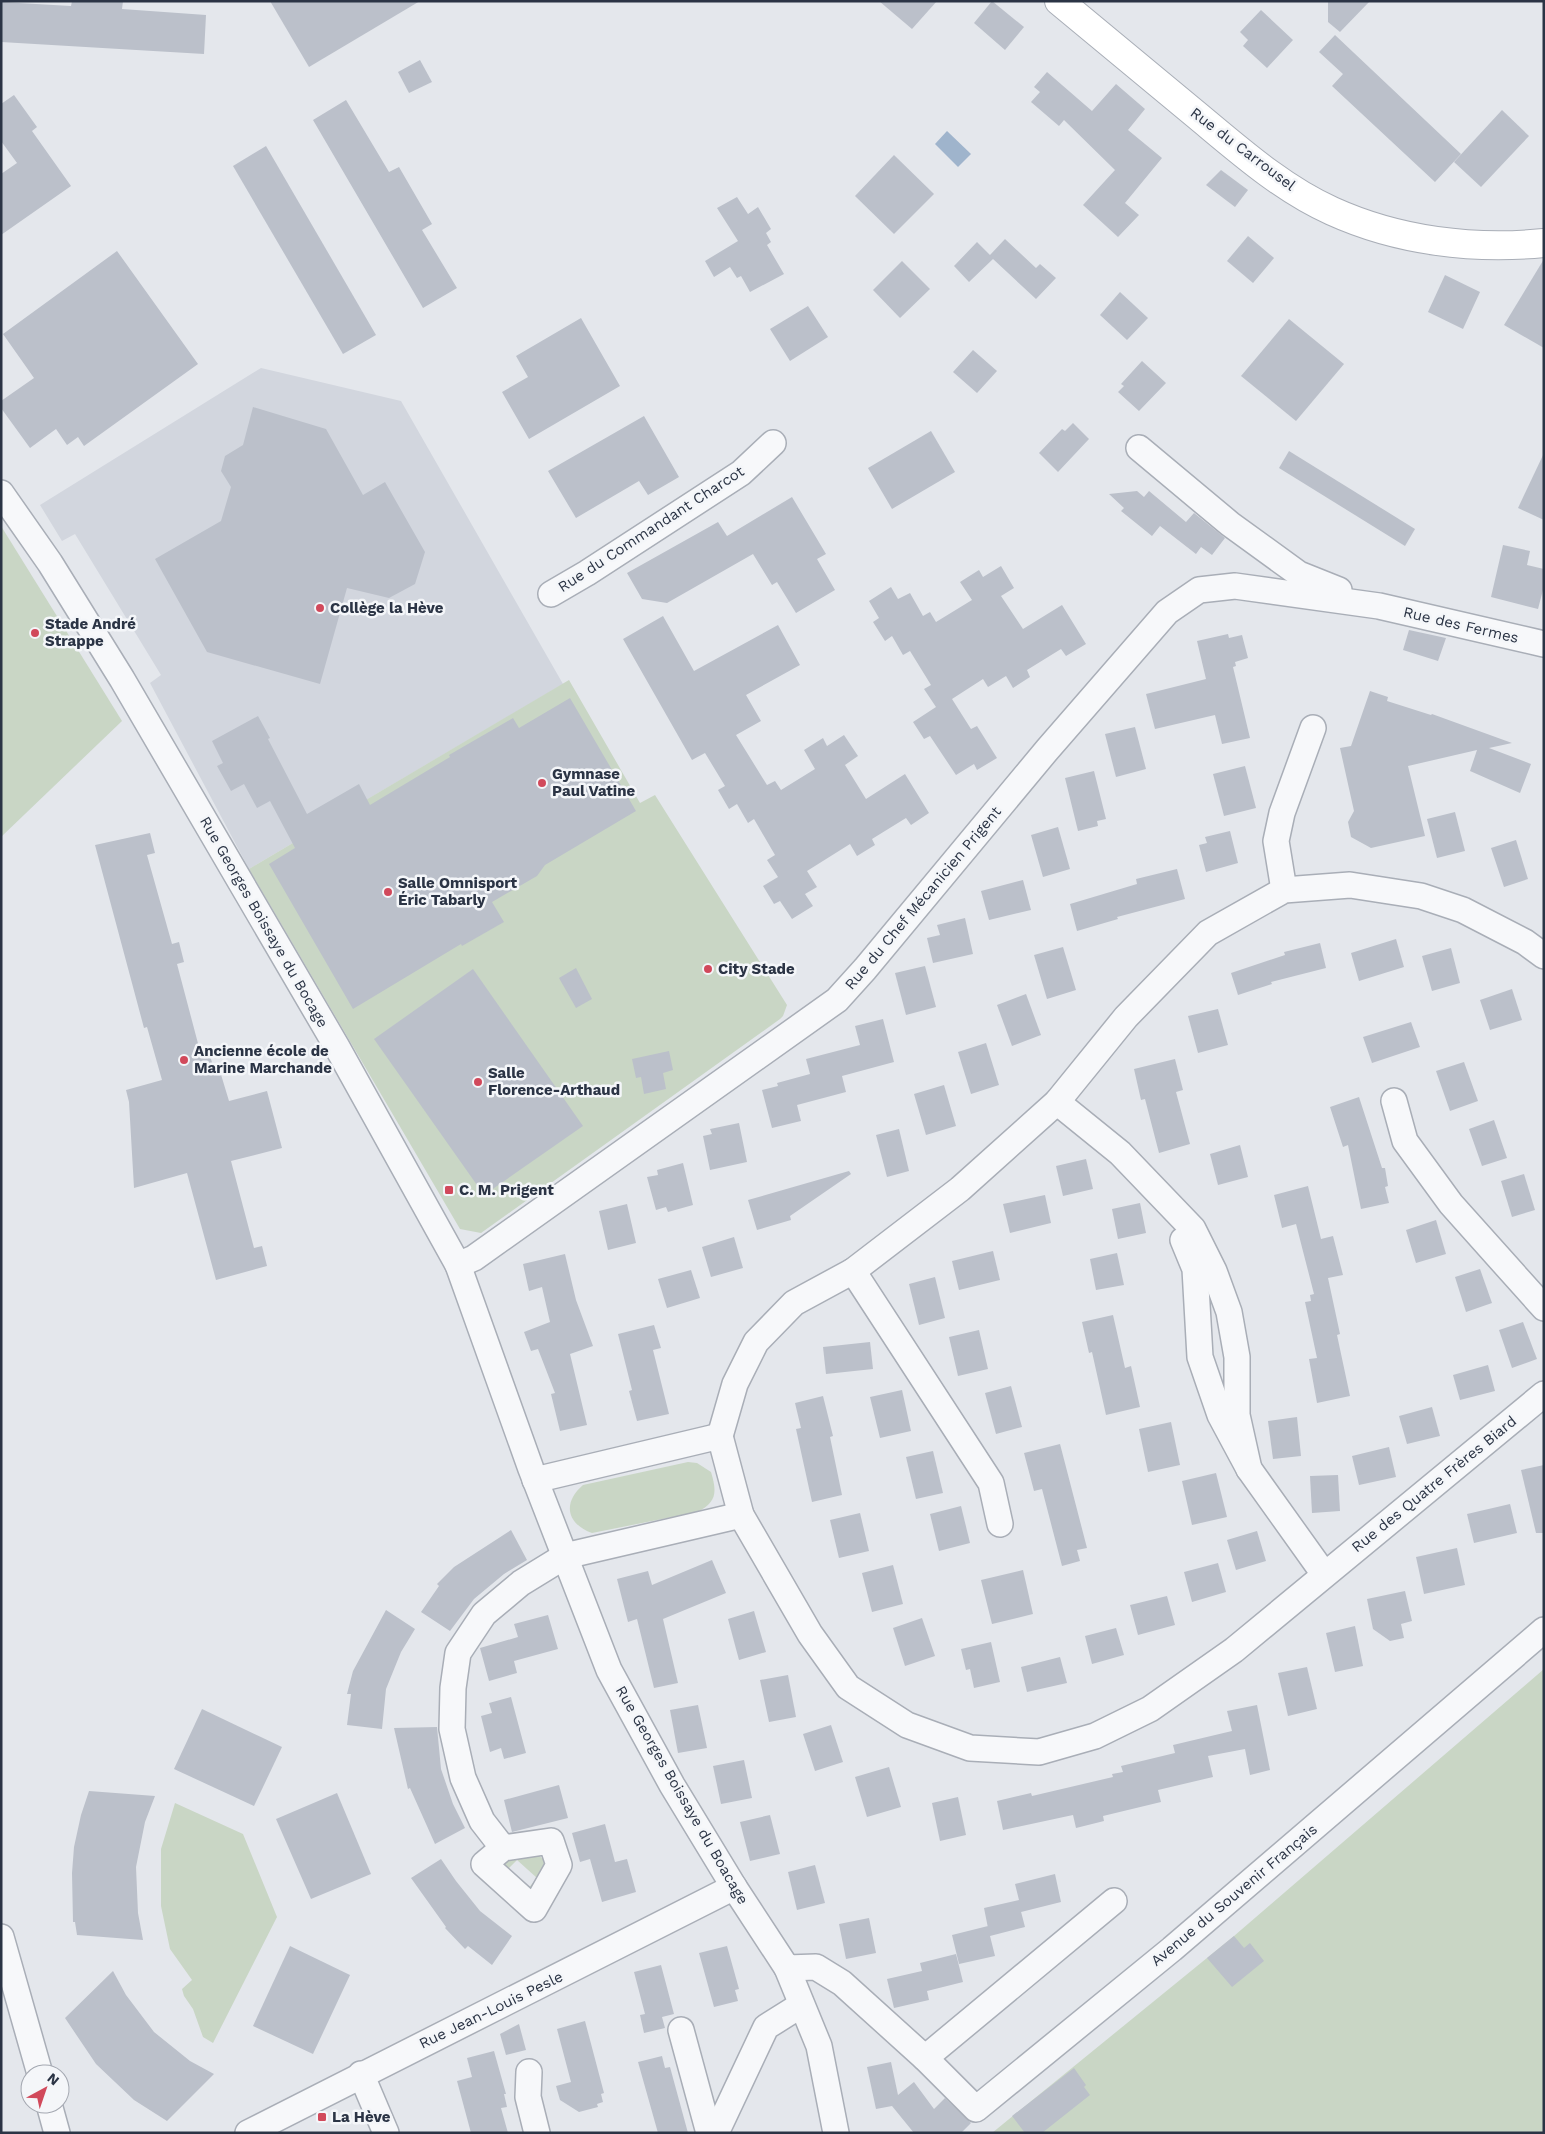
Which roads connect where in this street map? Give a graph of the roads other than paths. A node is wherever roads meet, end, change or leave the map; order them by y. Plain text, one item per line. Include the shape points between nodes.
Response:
1 (1059, 1) edge
2 (1544, 243) edge
3 (774, 443) dead end
4 (1139, 448) dead end
5 (1, 493) edge
6 (551, 594) dead end
7 (1379, 606) junction
8 (1544, 644) edge
9 (1314, 728) dead end
10 (1284, 890) junction
11 (1544, 956) edge
12 (1394, 1101) dead end
13 (1056, 1102) junction
14 (1168, 1203) junction
15 (458, 1265) junction
16 (853, 1271) junction
17 (1544, 1308) edge
18 (1544, 1394) edge
19 (720, 1436) junction
20 (1249, 1469) junction
21 (535, 1480) junction
22 (741, 1516) junction
23 (1000, 1524) dead end
24 (565, 1556) junction
25 (1324, 1574) junction
26 (1544, 1630) edge
27 (503, 1848) dead end
28 (734, 1887) junction
29 (1114, 1901) dead end
30 (1, 1937) edge
31 (787, 1968) junction
32 (801, 2006) junction
33 (680, 2030) dead end
34 (925, 2058) junction
35 (37, 2064) edge
36 (529, 2072) dead end
37 (361, 2074) junction
38 (52, 2114) edge
39 (57, 2133) edge
40 (248, 2133) edge
41 (386, 2133) edge
42 (537, 2133) edge
43 (709, 2133) edge
44 (716, 2133) edge
45 (836, 2133) edge

1 - 2 street, Rue du Carrousel via 1276,179 1332,211 1400,236 1473,245
3 - 6 street, Rue du Commandant Charcot via 741,473
4 - 7 street via 1230,524 1299,574
5 - 15 street, Rue Georges Boissaye du Bocage via 50,562 122,679 337,1047
7 - 8 street, Rue des Fermes
7 - 15 street, Rue du Chef Mécanicien Prigent via 1235,586 1200,590 1167,612 837,1000 482,1252
9 - 10 street via 1282,813 1276,840
10 - 11 street via 1350,885 1421,896 1463,910 1525,942
10 - 13 street via 1208,933 1126,1017
12 - 17 street via 1405,1141 1452,1204
13 - 14 street via 1120,1153
13 - 16 street via 960,1189
14 - 20 street via 1194,1269 1200,1357 1220,1415
14 - 20 street via 1193,1229 1214,1270 1229,1312 1237,1357 1237,1415
15 - 21 street, Rue Georges Boissaye du Bocage
16 - 19 street via 794,1303 756,1342 735,1384
16 - 23 street via 991,1483
18 - 25 street, Rue des Quatre Frères Biard
19 - 21 street
19 - 22 street, Rue des Quatre Frères Biard
20 - 25 street
21 - 24 street, Rue Georges Boissaye du Boacage
22 - 24 street
22 - 25 street, Rue des Quatre Frères Biard via 810,1634 848,1687 907,1725 970,1748 1039,1752 1095,1736 1150,1709 1234,1650
24 - 27 street via 521,1583 484,1614 458,1654 452,1729 463,1778 482,1821
24 - 28 street, Rue Georges Boissaye du Boacage via 609,1670 672,1786
26 - 34 street, Avenue du Souvenir Français via 1172,1949 976,2109
28 - 31 street, Rue Georges Boissaye du Boacage
28 - 37 street, Rue Jean-Louis Pesle
29 - 34 street
30 - 35 street
31 - 32 street, Rue Georges Boissaye du Boacage
31 - 34 street via 816,1967 842,1984
32 - 44 street via 766,2028
32 - 45 street, Rue Georges Boissaye du Boacage via 819,2046
33 - 43 street
36 - 42 street via 528,2097
37 - 40 street, Rue Jean-Louis Pesle
37 - 41 street
38 - 39 street

